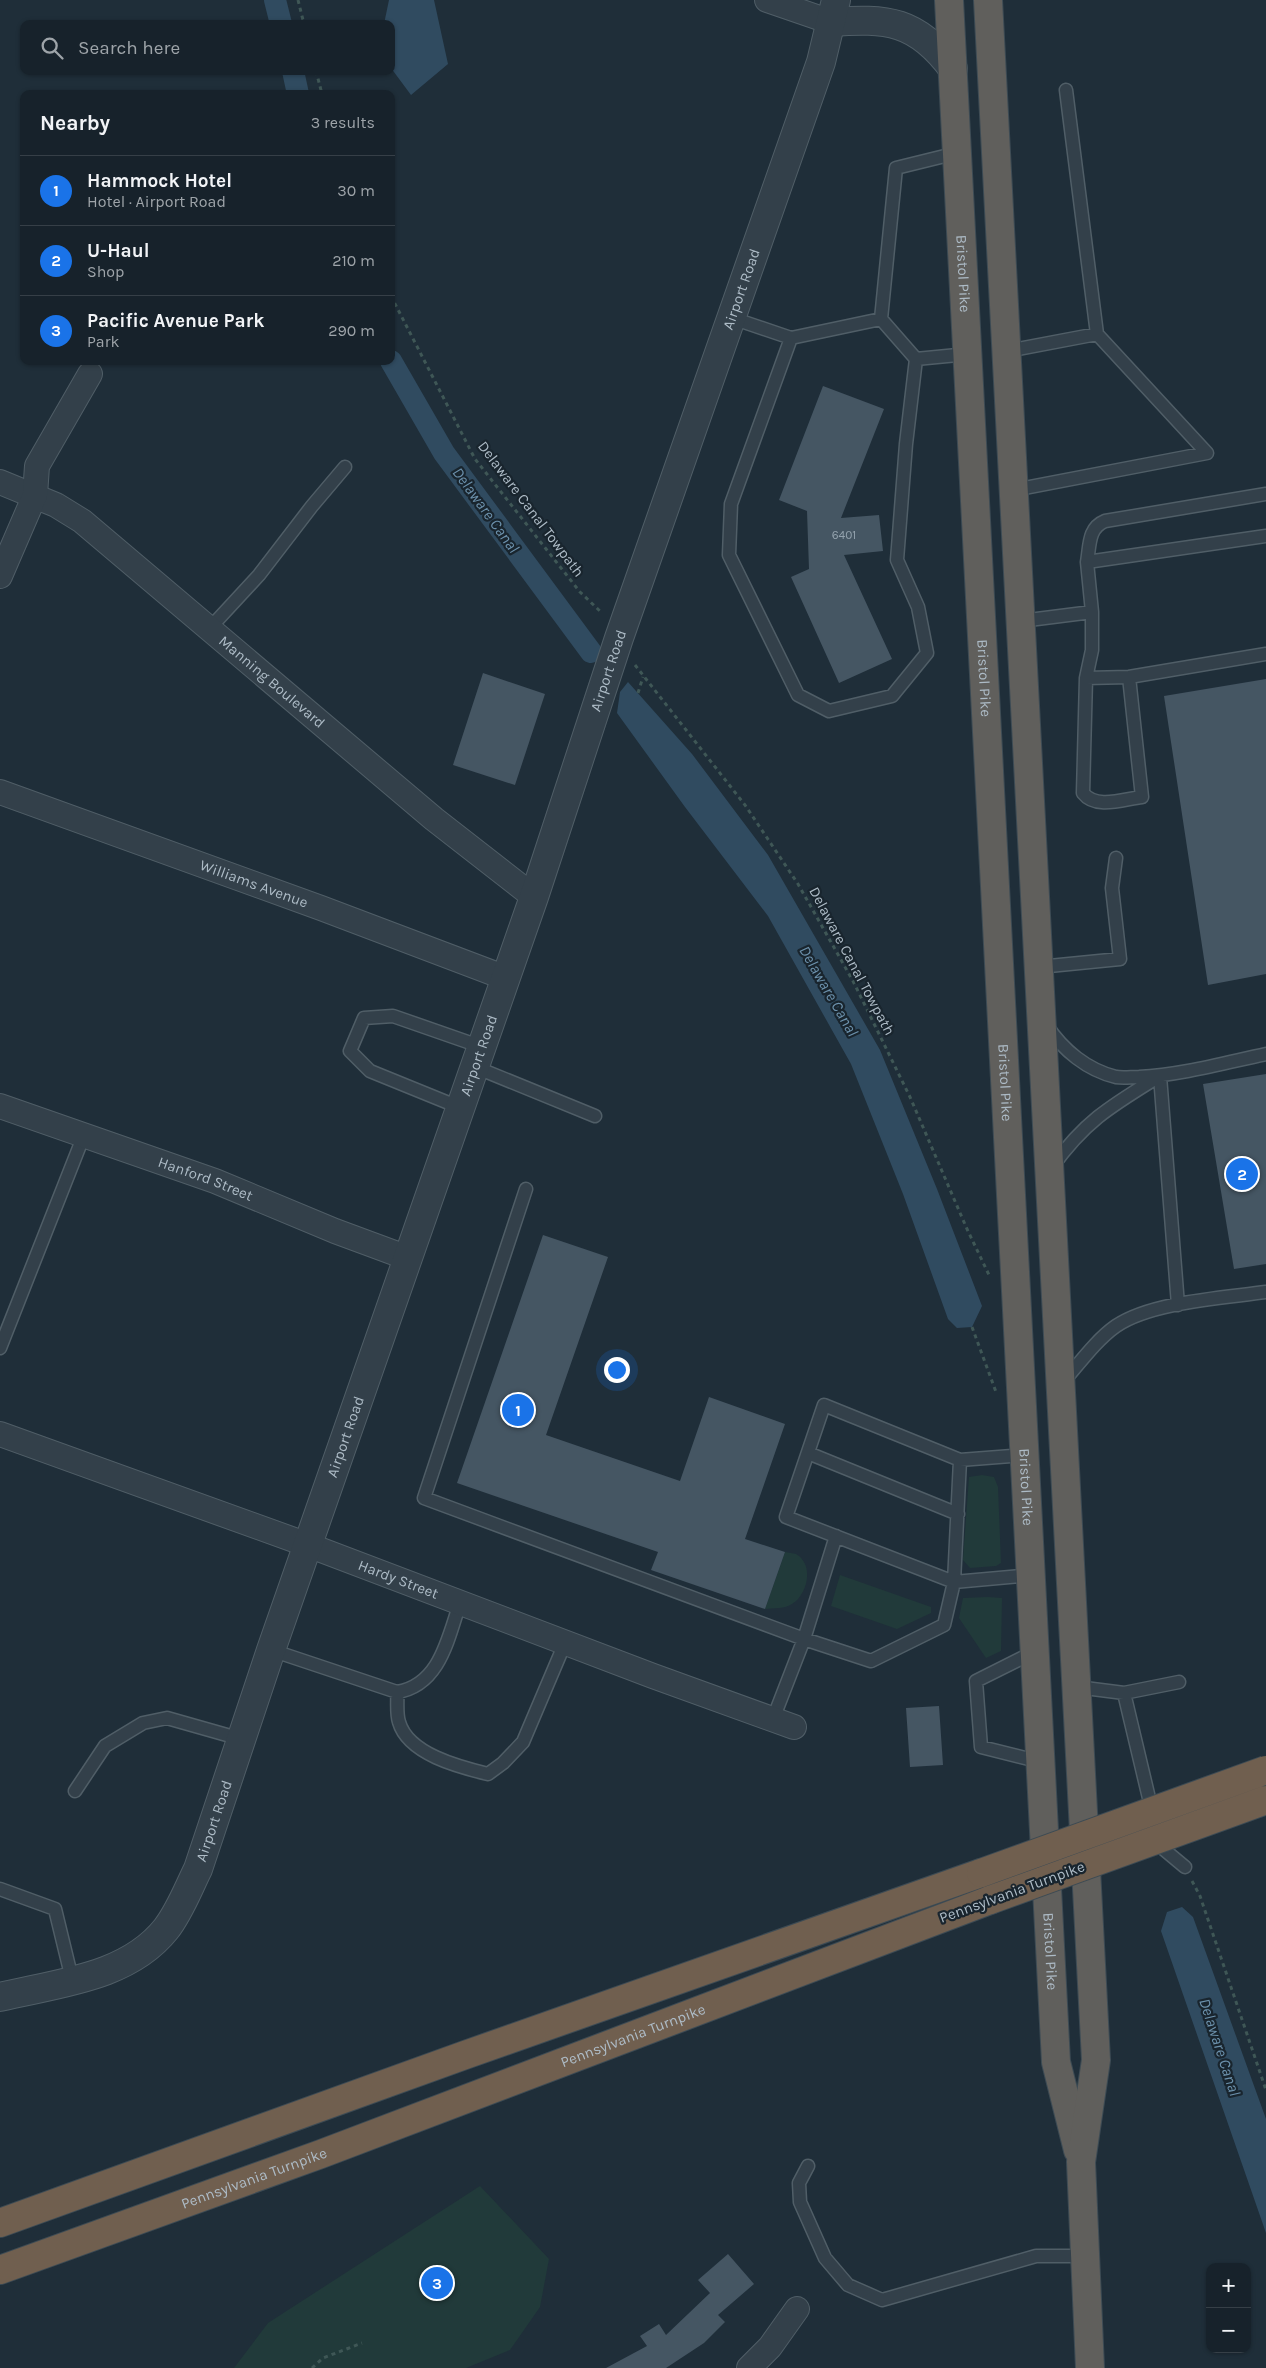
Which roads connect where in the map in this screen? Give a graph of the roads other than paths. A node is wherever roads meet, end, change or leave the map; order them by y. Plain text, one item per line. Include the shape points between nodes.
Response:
1 (767, 0) edge
2 (949, 0) edge
3 (988, 0) edge
4 (833, 11) edge
5 (952, 69) junction
6 (1066, 90) dead end
7 (957, 153) junction
8 (732, 318) junction
9 (881, 319) junction
10 (1097, 334) junction
11 (791, 338) junction
12 (1007, 351) junction
13 (968, 354) junction
14 (916, 359) junction
15 (90, 374) dead end
16 (345, 467) dead end
17 (0, 482) edge
18 (1014, 490) junction
19 (1266, 494) edge
20 (35, 495) junction
21 (1266, 536) edge
22 (1087, 562) junction
23 (0, 576) edge
24 (1092, 612) junction
25 (1021, 620) junction
26 (210, 628) junction
27 (1266, 654) edge
28 (1129, 677) junction
29 (1086, 678) junction
30 (0, 792) edge
31 (1116, 858) dead end
32 (534, 897) junction
33 (1039, 966) junction
34 (506, 978) junction
35 (1042, 1018) junction
36 (1266, 1054) edge
37 (478, 1057) junction
38 (1160, 1076) junction
39 (0, 1106) edge
40 (460, 1108) junction
41 (595, 1116) dead end
42 (84, 1135) junction
43 (1050, 1170) junction
44 (526, 1189) dead end
45 (408, 1258) junction
46 (1266, 1292) edge
47 (1178, 1305) junction
48 (0, 1348) edge
49 (1061, 1384) junction
50 (0, 1434) edge
51 (808, 1453) junction
52 (1025, 1455) junction
53 (960, 1460) junction
54 (958, 1514) junction
55 (836, 1536) junction
56 (308, 1546) junction
57 (1032, 1575) junction
58 (954, 1582) junction
59 (460, 1603) junction
60 (804, 1639) junction
61 (565, 1643) junction
62 (271, 1650) junction
63 (1036, 1651) junction
64 (1179, 1682) dead end
65 (1077, 1687) junction
66 (397, 1692) junction
67 (1124, 1693) junction
68 (783, 1723) joint
69 (241, 1739) junction
70 (1042, 1762) junction
71 (1266, 1770) edge
72 (75, 1791) dead end
73 (1266, 1800) edge
74 (1185, 1867) road end
75 (0, 1889) edge
76 (72, 1979) junction
77 (0, 1997) edge
78 (1081, 2162) junction
79 (808, 2166) dead end
80 (0, 2223) edge
81 (1085, 2256) junction
82 (0, 2270) edge
83 (797, 2310) dead end
84 (749, 2368) edge
85 (1090, 2368) edge

1 - 4 street
2 - 5 highway, Bristol Pike
3 - 12 highway, Bristol Pike
4 - 5 street via 909,29 932,43
4 - 8 street, Airport Road via 821,62
5 - 7 highway, Bristol Pike
6 - 10 lane
7 - 9 lane via 896,168
7 - 13 highway, Bristol Pike
8 - 11 lane
8 - 32 street, Airport Road via 619,638
9 - 11 lane
9 - 14 lane
10 - 12 lane
10 - 18 lane via 1207,453
11 - 14 lane via 731,504 729,555 798,694 829,711 892,696 927,653 918,607 897,560
12 - 18 highway, Bristol Pike
13 - 14 lane
13 - 52 highway, Bristol Pike
15 - 20 street via 37,466
16 - 26 lane via 259,575
17 - 20 street, Manning Boulevard
18 - 25 highway, Bristol Pike
19 - 22 lane via 1105,520 1096,524 1092,531
20 - 23 street
20 - 26 street, Manning Boulevard via 82,521
21 - 22 lane
22 - 24 lane
24 - 25 lane
24 - 29 lane via 1092,650
25 - 33 highway, Bristol Pike
26 - 32 street, Manning Boulevard via 434,819
27 - 28 lane
28 - 29 lane
28 - 29 lane via 1142,797 1098,803 1083,793
30 - 34 street, Williams Avenue
31 - 33 lane via 1112,888 1120,959
32 - 34 street, Airport Road
33 - 35 highway, Bristol Pike
34 - 37 street, Airport Road
35 - 38 lane via 1068,1051 1101,1072 1118,1078
35 - 43 highway, Bristol Pike
36 - 38 lane
37 - 40 street, Airport Road
37 - 40 lane via 393,1016 364,1018 350,1051 370,1071
37 - 41 lane
38 - 43 lane via 1091,1122
38 - 47 lane
39 - 42 street, Hanford Street
40 - 45 street, Airport Road
42 - 45 street, Hanford Street via 215,1181
42 - 48 lane
43 - 49 highway, Bristol Pike
44 - 60 lane via 424,1498
45 - 56 street, Airport Road
46 - 47 lane
47 - 49 lane via 1145,1312 1115,1327
49 - 65 highway, Bristol Pike
50 - 56 street, Hardy Street
51 - 53 lane via 824,1405
51 - 54 lane
51 - 55 lane via 786,1516
52 - 53 lane
52 - 57 highway, Bristol Pike
53 - 54 lane
54 - 58 lane
55 - 58 lane
55 - 60 lane
56 - 59 street, Hardy Street
56 - 62 street, Airport Road
57 - 58 lane
57 - 63 highway, Bristol Pike
58 - 60 lane via 944,1625 871,1660
59 - 61 street, Hardy Street
59 - 66 lane via 438,1664 430,1676 407,1690
60 - 68 lane
61 - 66 lane via 523,1742 488,1774 416,1748 404,1735 398,1721
61 - 68 street, Hardy Street
62 - 66 lane
62 - 69 street, Airport Road
63 - 70 highway, Bristol Pike
63 - 70 lane via 976,1681 981,1747
64 - 67 lane
65 - 67 lane
65 - 78 highway, Bristol Pike via 1096,2060
67 - 74 lane via 1161,1847
69 - 72 lane via 167,1718 143,1723 105,1746
69 - 76 street, Airport Road via 198,1868 167,1928 155,1942 118,1967
70 - 78 highway, Bristol Pike via 1056,2062
71 - 80 highway, Pennsylvania Turnpike, bridge
73 - 82 highway, Pennsylvania Turnpike, bridge via 990,1900 321,2154
75 - 76 lane via 56,1909
76 - 77 street, Airport Road
78 - 81 highway, Bristol Pike
79 - 81 lane via 799,2183 800,2202 825,2258 848,2285 882,2300 1036,2256
81 - 85 highway, Bristol Pike
83 - 84 street via 770,2347

